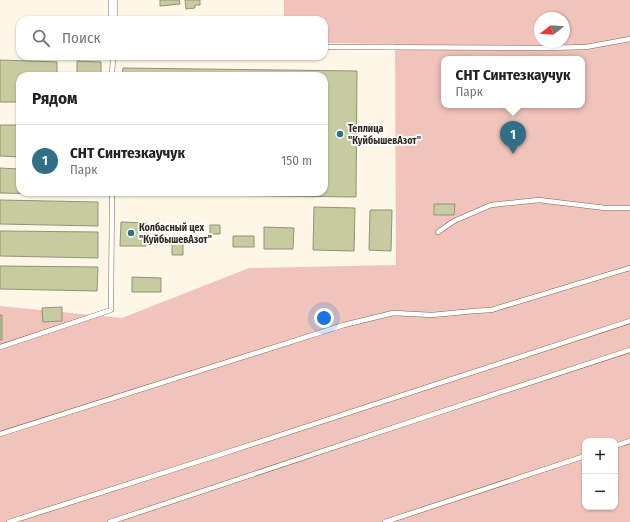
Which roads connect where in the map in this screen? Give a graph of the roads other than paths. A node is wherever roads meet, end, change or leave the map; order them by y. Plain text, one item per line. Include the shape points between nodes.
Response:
1 (113, 0) edge
2 (113, 16) edge
3 (630, 39) edge
4 (328, 47) edge
5 (113, 60) edge
6 (112, 72) edge
7 (112, 196) edge
8 (630, 208) edge
9 (438, 232) dead end
10 (630, 268) edge
11 (630, 321) edge
12 (0, 347) edge
13 (630, 350) edge
14 (0, 434) edge
15 (630, 442) edge
16 (618, 445) edge
17 (582, 457) edge
18 (9, 522) edge
19 (110, 522) edge
20 (386, 522) edge

1 - 2 street
3 - 4 lane via 586,47
5 - 6 lane
7 - 12 lane via 111,310
8 - 9 lane via 605,208 539,200 491,205 454,221
10 - 14 lane via 491,310 432,314 393,313 344,325
11 - 18 lane
13 - 19 lane
15 - 16 lane
17 - 20 lane

